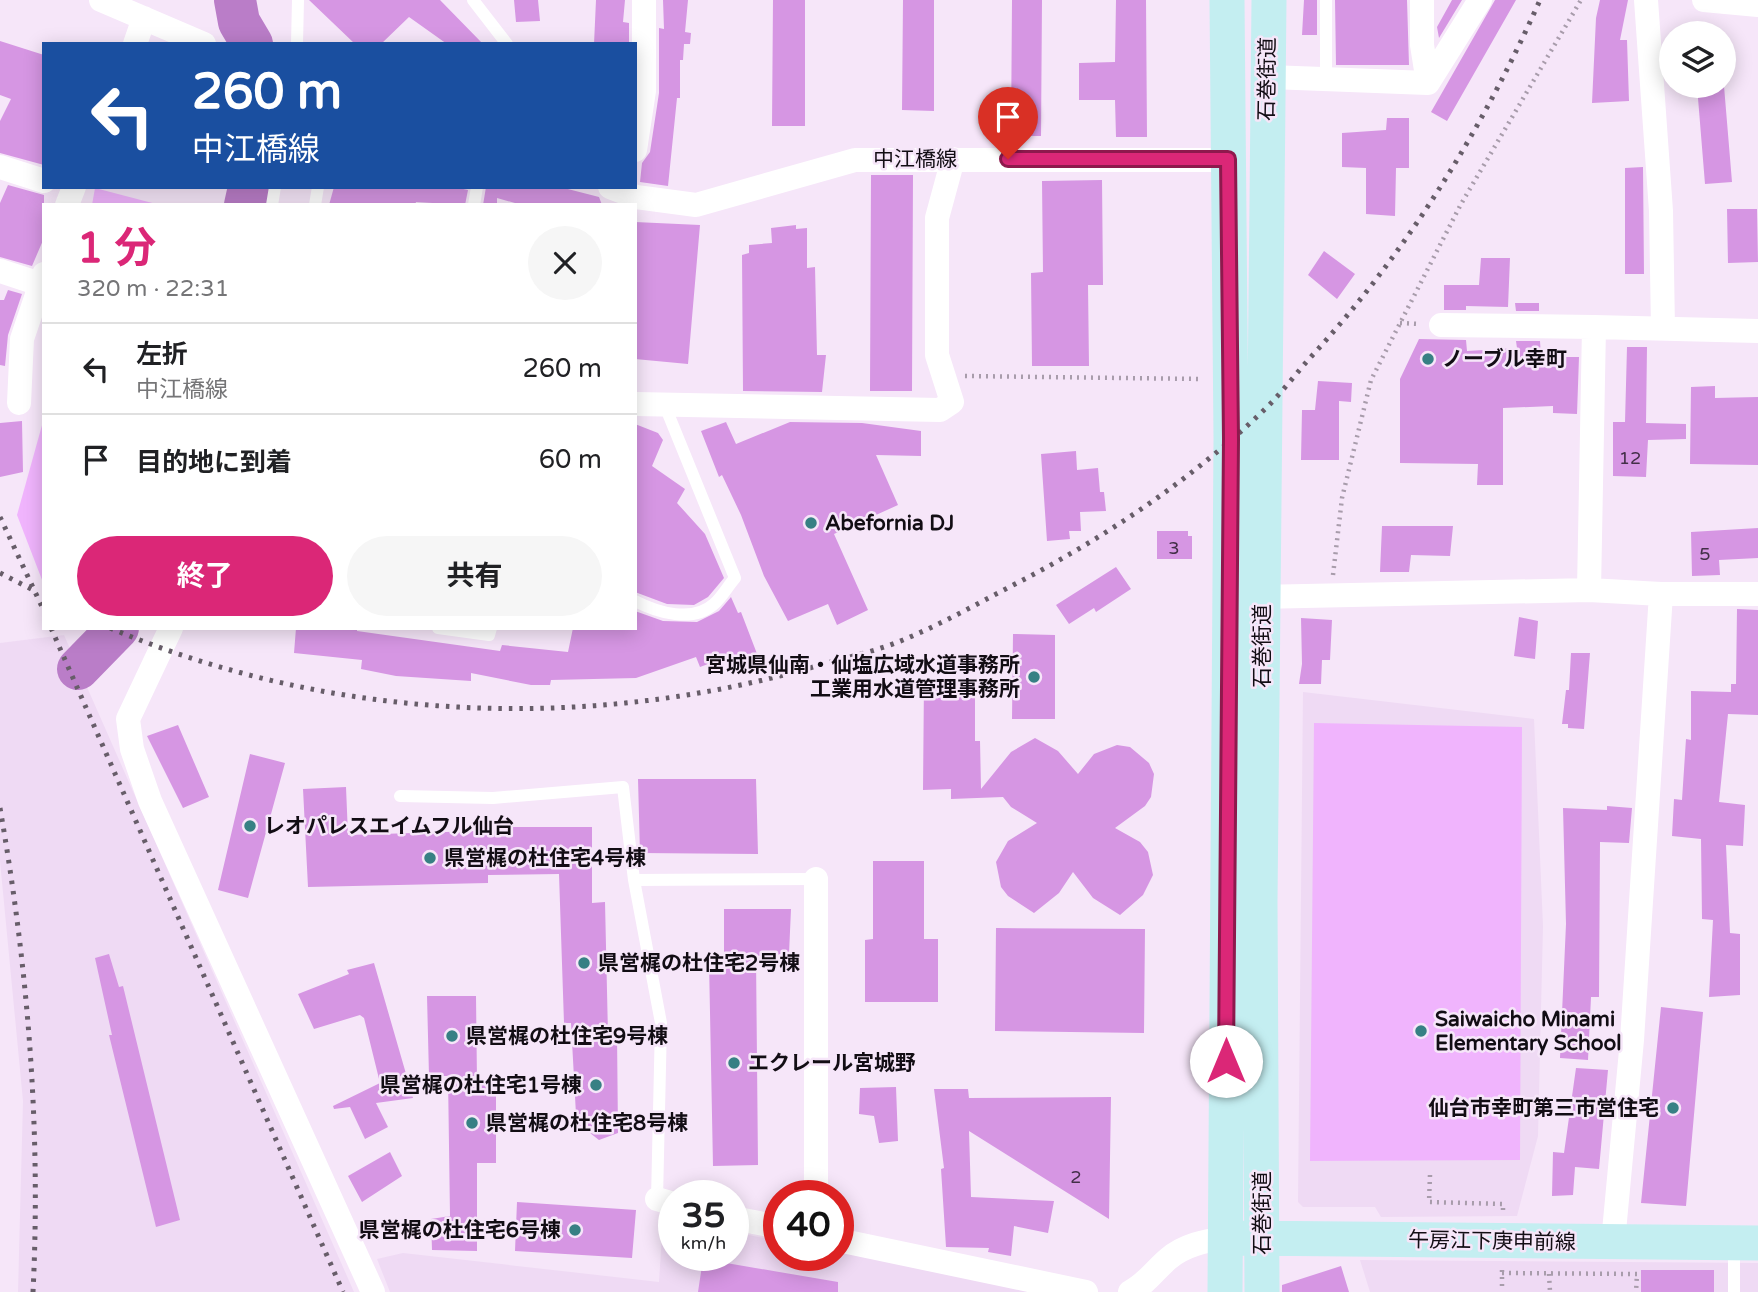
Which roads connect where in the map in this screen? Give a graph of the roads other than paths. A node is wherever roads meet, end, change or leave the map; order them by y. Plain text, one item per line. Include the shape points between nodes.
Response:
1 (101, 0) edge
2 (298, 0) edge
3 (473, 0) edge
4 (644, 0) edge
5 (1227, 0) edge
6 (1269, 0) edge
7 (1326, 0) edge
8 (1422, 0) edge
9 (1480, 0) edge
10 (1646, 0) edge
11 (1704, 0) edge
12 (1758, 5) edge
13 (144, 18) junction
14 (136, 42) edge
15 (199, 42) edge
16 (297, 42) edge
17 (505, 42) edge
18 (1268, 77) junction
19 (1326, 79) junction
20 (1428, 83) junction
21 (637, 137) edge
22 (953, 159) junction
23 (1228, 159) junction
24 (1266, 160) junction
25 (0, 166) edge
26 (42, 180) edge
27 (621, 193) edge
28 (0, 271) edge
29 (42, 279) edge
30 (1441, 324) dead end
31 (1594, 327) junction
32 (1663, 328) junction
33 (1758, 331) edge
34 (19, 403) dead end
35 (637, 404) edge
36 (665, 406) junction
37 (1589, 590) junction
38 (1661, 594) junction
39 (1758, 594) edge
40 (1262, 597) junction
41 (637, 602) edge
42 (170, 630) edge
43 (453, 630) edge
44 (490, 630) edge
45 (400, 796) dead end
46 (816, 879) joint
47 (634, 880) junction
48 (665, 1180) edge
49 (816, 1180) edge
50 (1262, 1237) junction
51 (1225, 1238) junction
52 (1613, 1242) junction
53 (854, 1243) edge
54 (1746, 1243) edge
55 (373, 1292) edge
56 (1086, 1292) edge
57 (1130, 1292) edge
58 (1225, 1292) edge
59 (1262, 1292) edge
60 (1734, 1292) edge

1 - 13 street
2 - 16 lane
3 - 17 lane
4 - 21 street via 644,91
5 - 23 street, 石巻街道
6 - 18 street, 石巻街道
7 - 19 lane
8 - 20 street
9 - 20 street
10 - 32 street via 1661,211
11 - 12 street
13 - 14 street
13 - 15 street
18 - 19 street
18 - 24 street, 石巻街道
19 - 20 street
22 - 23 street, 中江橋線
22 - 27 street, 中江橋線 via 855,160 696,205
22 - 36 street via 937,218 937,355 952,402 940,410
23 - 24 street
23 - 51 street, 石巻街道 via 1231,439
24 - 40 street, 石巻街道
25 - 26 street
28 - 29 street
29 - 34 street via 22,339
30 - 31 street
31 - 32 street
31 - 37 street
32 - 33 street
35 - 36 street
36 - 41 lane via 735,578 714,605 692,616
37 - 38 street
37 - 40 street
38 - 39 street
38 - 52 street via 1632,1040
40 - 50 street, 石巻街道
42 - 55 street via 128,719 132,749 155,813
43 - 44 lane via 489,635
45 - 47 lane via 494,798 623,787
46 - 47 lane
46 - 49 street
47 - 48 lane via 661,1023
50 - 51 street, 午房江下庚申前線
50 - 52 street, 午房江下庚申前線
50 - 59 street, 石巻街道
51 - 57 street via 1197,1243 1168,1258 1146,1284
51 - 58 street, 石巻街道
52 - 54 street, 午房江下庚申前線
53 - 56 street
54 - 60 lane

